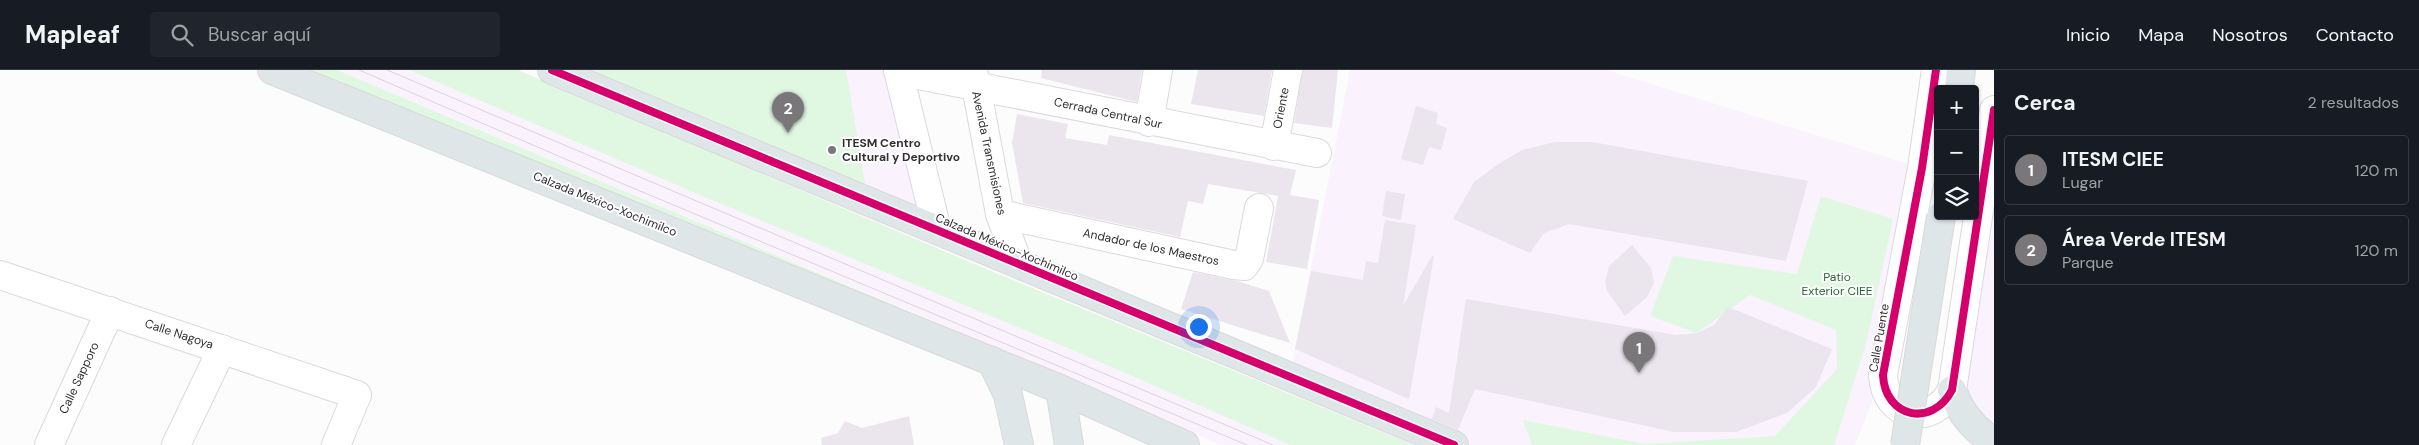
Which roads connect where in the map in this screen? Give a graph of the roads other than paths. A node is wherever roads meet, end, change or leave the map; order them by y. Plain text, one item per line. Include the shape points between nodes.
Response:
1 (272, 70) edge
2 (552, 70) edge
3 (898, 70) edge
4 (1158, 70) edge
5 (1288, 70) edge
6 (1936, 70) edge
7 (1961, 70) edge
8 (974, 77) edge
9 (1959, 85) edge
10 (1994, 110) edge
11 (1149, 122) junction
12 (1933, 133) edge
13 (1983, 143) edge
14 (1274, 146) junction
15 (1317, 153) dead end
16 (1259, 208) dead end
17 (1000, 214) junction
18 (1939, 220) edge
19 (937, 230) junction
20 (1018, 264) junction
21 (0, 275) edge
22 (110, 311) junction
23 (222, 349) junction
24 (992, 361) junction
25 (1060, 389) junction
26 (1952, 390) junction
27 (1994, 442) edge
28 (49, 445) edge
29 (176, 445) edge
30 (336, 445) edge
31 (1019, 445) edge
32 (1069, 445) edge
33 (1185, 445) edge
34 (1454, 445) edge
35 (1905, 445) edge

1 - 24 main road, Calzada México-Xochimilco
2 - 19 main road, Calzada México-Xochimilco
3 - 8 street, Cerrada Central Sur
3 - 19 street
4 - 11 street
5 - 14 street, Oriente
6 - 12 street, Calle Puente
7 - 9 main road
8 - 11 street, Cerrada Central Sur
8 - 17 street, Avenida Transmisiones
10 - 13 street
11 - 14 street, Cerrada Central Sur
12 - 26 street, Calle Puente via 1883,384 1891,402 1915,414 1934,411 1948,399
13 - 26 street
14 - 15 street, Cerrada Central Sur
16 - 17 street, Andador de los Maestros via 1249,259 1244,266
17 - 20 street, Avenida Transmisiones
18 - 35 main road, bridge
19 - 20 main road, Calzada México-Xochimilco
20 - 34 main road, Calzada México-Xochimilco
21 - 22 street, Calle Nagoya
22 - 23 street, Calle Nagoya
22 - 28 street, Calle Sapporo
23 - 29 street
23 - 30 street, Calle Nagoya via 357,395
24 - 25 main road, Calzada México-Xochimilco
24 - 31 main road via 1008,395
25 - 32 main road
25 - 33 main road, Calzada México-Xochimilco
26 - 27 main road via 1964,415 1982,435

